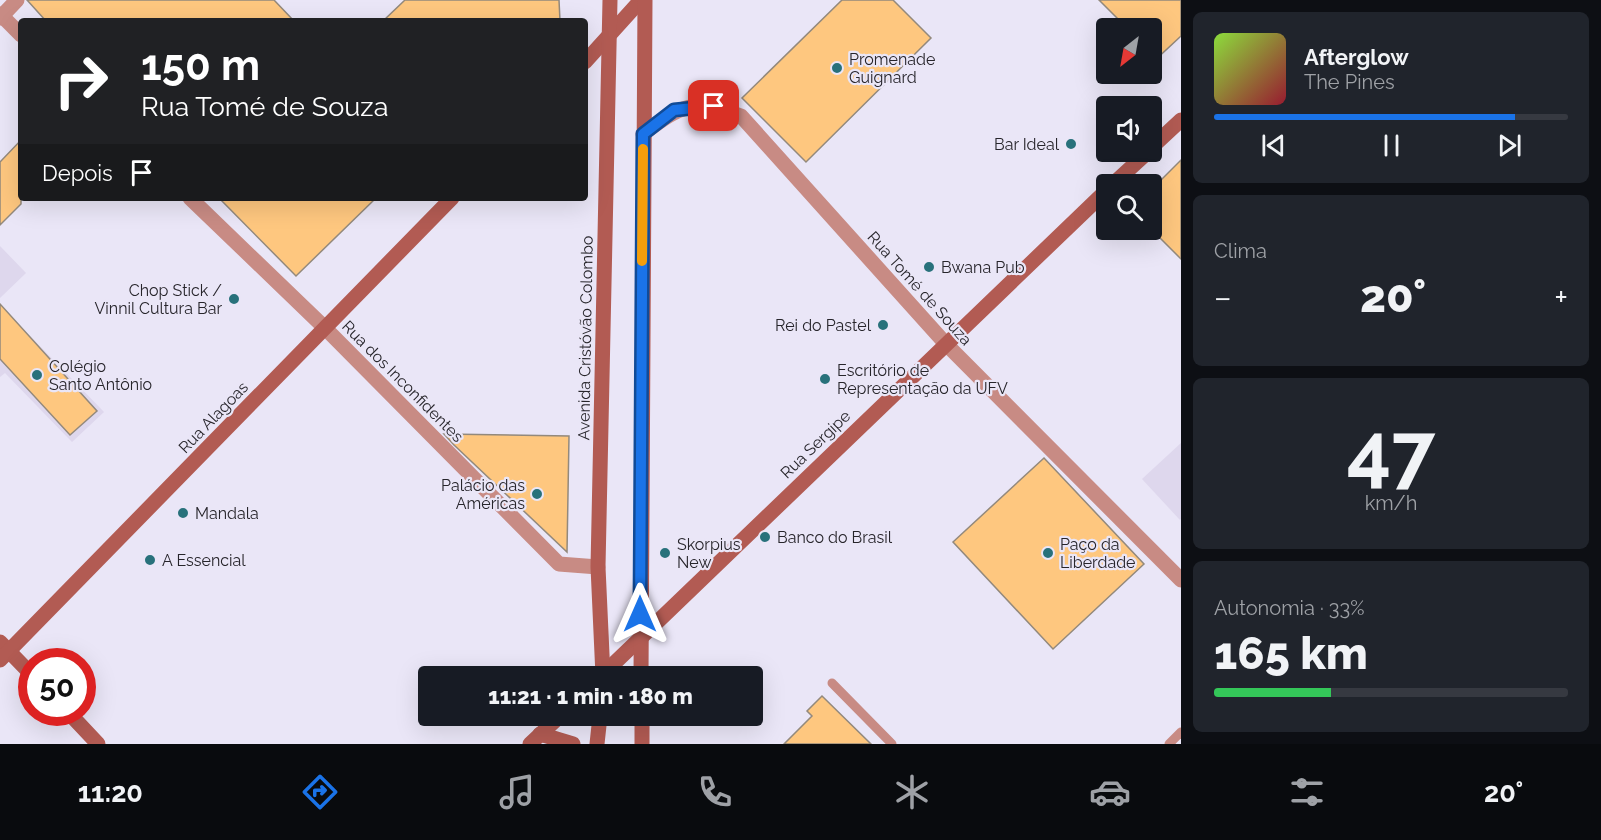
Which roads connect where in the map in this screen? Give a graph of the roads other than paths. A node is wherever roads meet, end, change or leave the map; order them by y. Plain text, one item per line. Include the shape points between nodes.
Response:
1 (17, 0) edge
2 (610, 0) edge
3 (643, 0) edge
4 (1, 16) edge
5 (18, 31) edge
6 (611, 35) junction
7 (588, 59) edge
8 (1181, 120) edge
9 (643, 134) junction
10 (1162, 138) edge
11 (1137, 162) edge
12 (1124, 174) edge
13 (1096, 200) edge
14 (193, 201) edge
15 (449, 201) edge
16 (325, 328) junction
17 (945, 343) junction
18 (597, 567) junction
19 (1181, 580) edge
20 (640, 638) junction
21 (3, 651) edge
22 (18, 663) edge
23 (602, 666) edge
24 (612, 666) edge
25 (641, 666) edge
26 (832, 683) dead end
27 (81, 726) edge
28 (549, 726) edge
29 (599, 726) edge
30 (642, 726) edge
31 (1181, 732) edge
32 (535, 739) edge
33 (98, 744) edge
34 (573, 744) edge
35 (597, 744) edge
36 (642, 744) edge
37 (892, 744) edge
38 (1169, 744) edge

1 - 4 street
2 - 6 street, Avenida Cristóvão Colombo
3 - 6 street
3 - 9 street
4 - 5 street
6 - 7 street
6 - 18 street, Avenida Cristóvão Colombo
8 - 10 street
9 - 17 street, Rua Tomé de Souza via 674,110 714,106 741,116
9 - 20 street
11 - 12 street
13 - 17 street, Rua Sergipe
14 - 16 street, Rua dos Inconfidentes
15 - 16 street, Rua Alagoas
16 - 18 street, Rua dos Inconfidentes via 559,564
16 - 21 street, Rua Alagoas
17 - 19 street, Rua Tomé de Souza
17 - 20 street, Rua Sergipe
18 - 23 street, Avenida Cristóvão Colombo
20 - 24 street, Rua Sergipe
20 - 25 street
21 - 22 street
26 - 37 lane
27 - 33 street
28 - 32 street
29 - 35 street
30 - 36 street
31 - 38 lane
32 - 34 street

